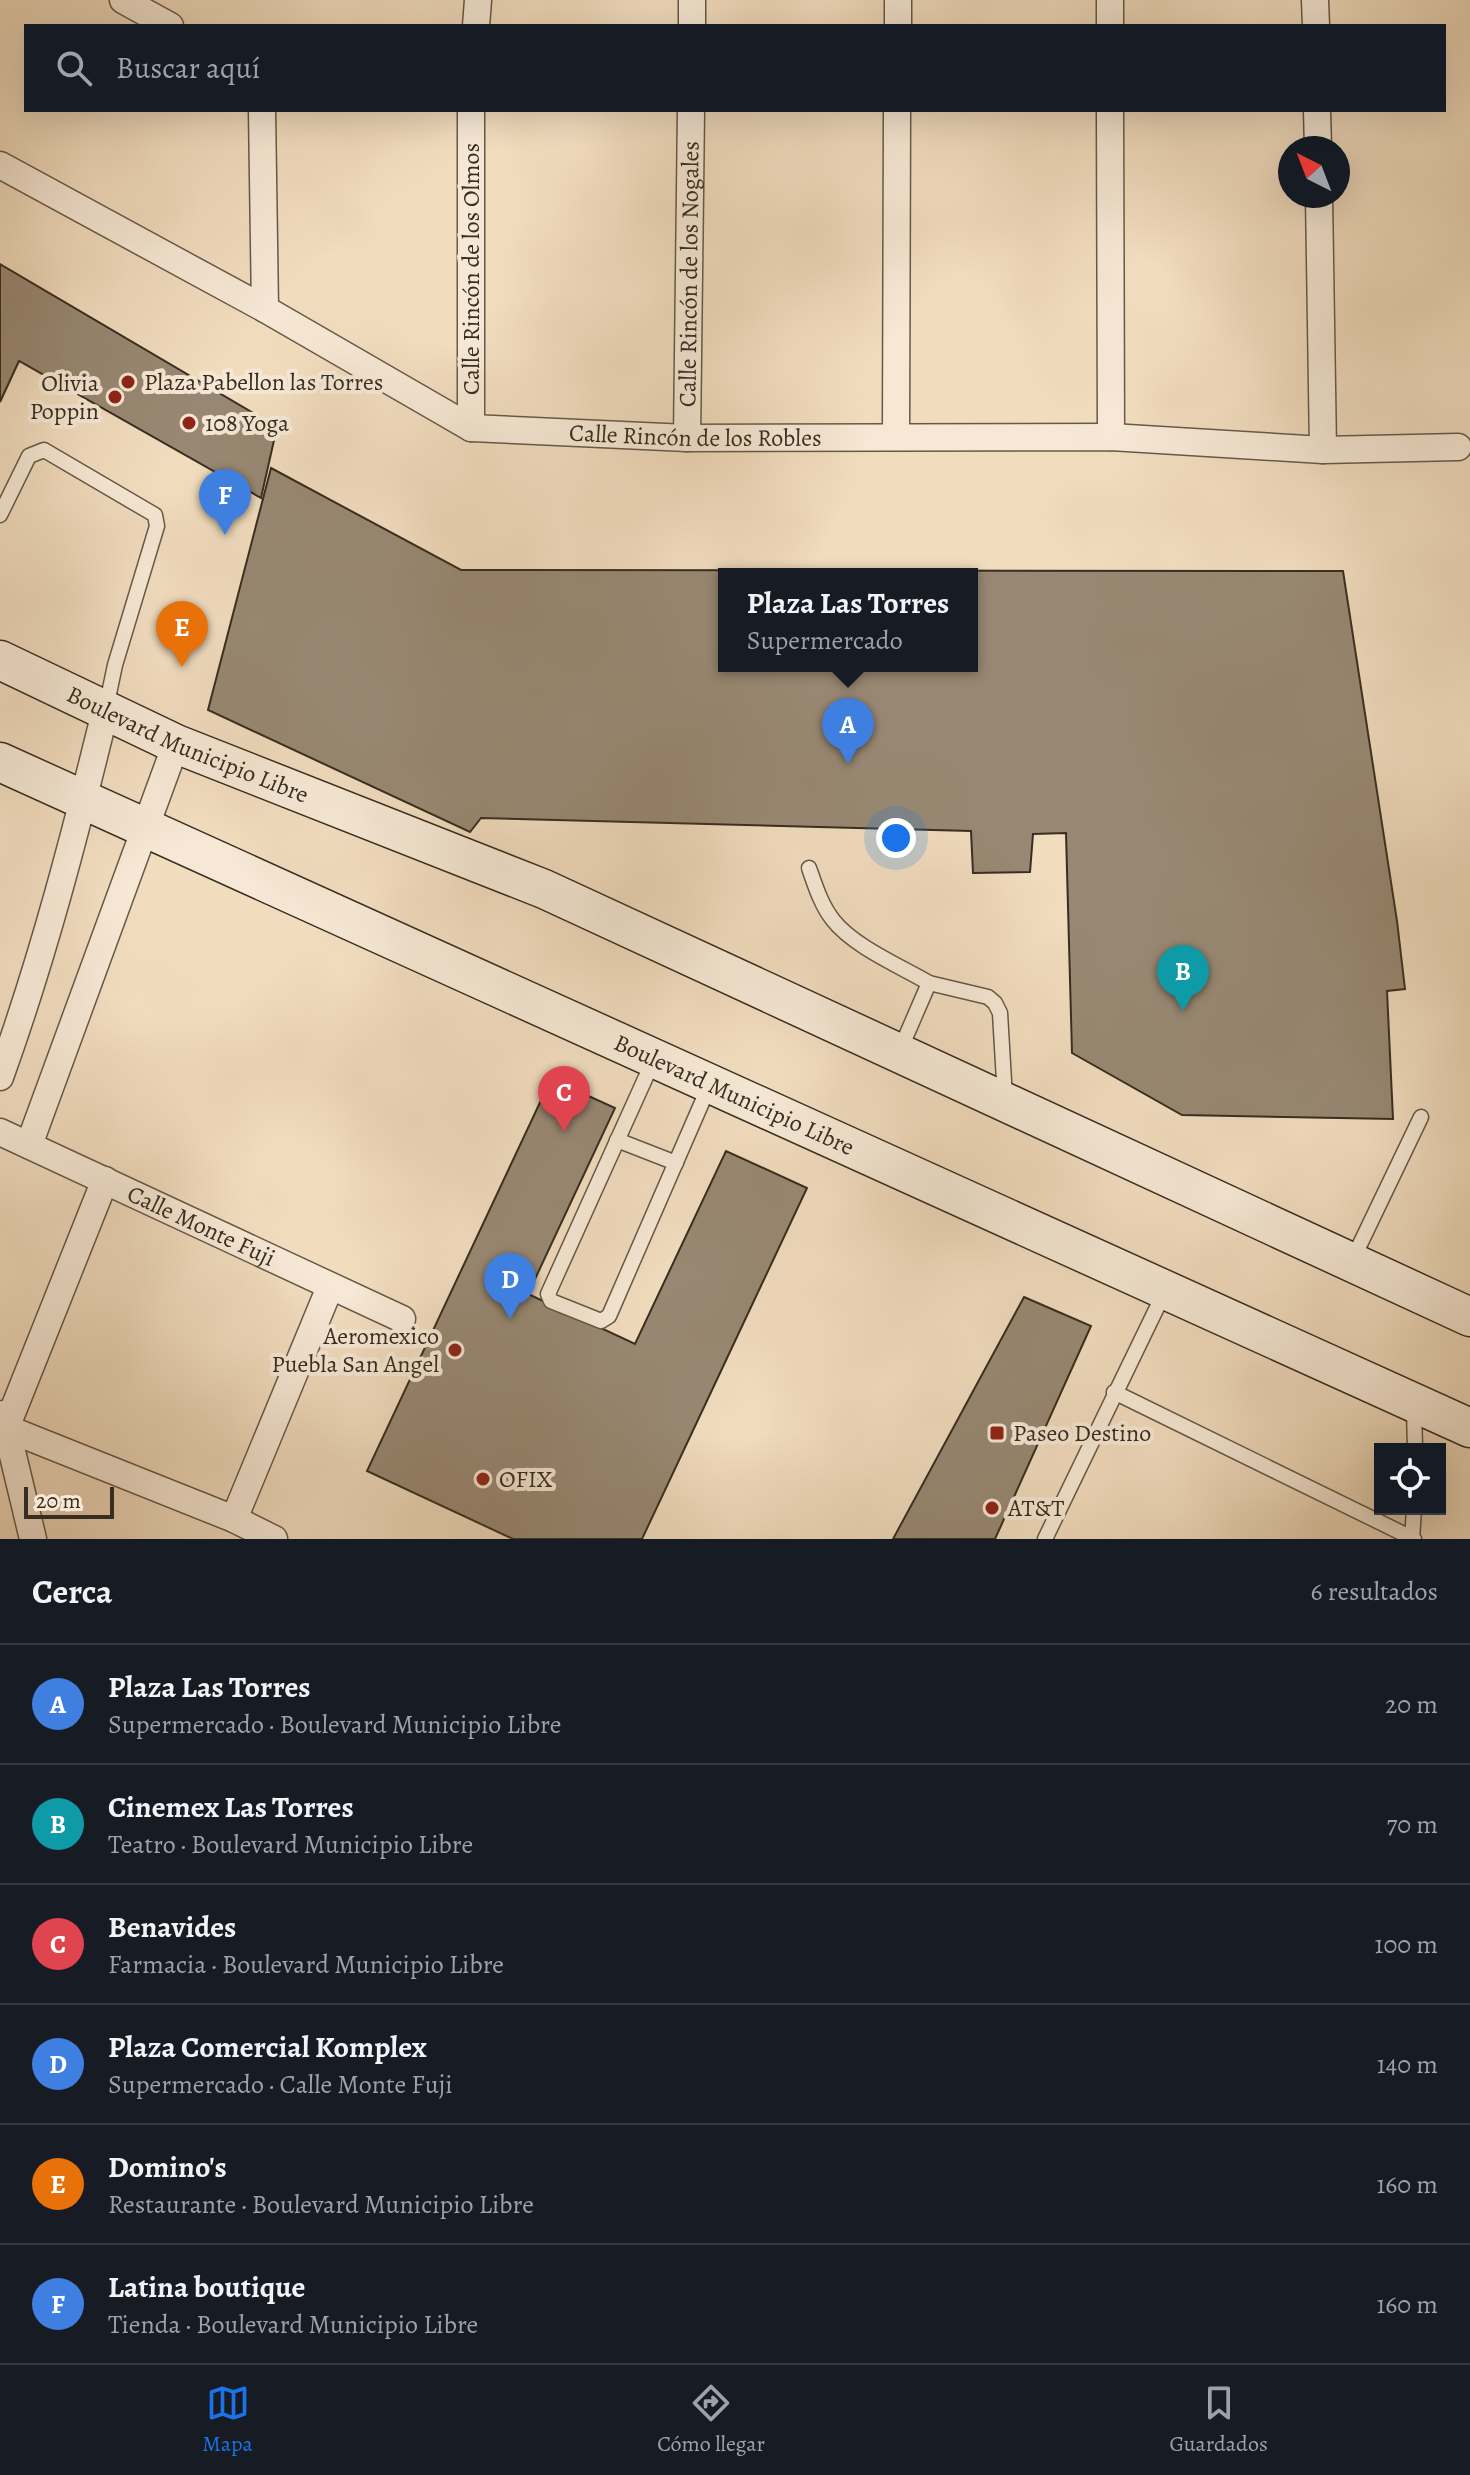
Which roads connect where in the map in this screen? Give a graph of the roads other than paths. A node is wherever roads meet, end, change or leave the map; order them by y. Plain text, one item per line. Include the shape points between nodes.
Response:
1 (123, 0) edge
2 (478, 0) edge
3 (692, 0) edge
4 (898, 0) edge
5 (1110, 0) edge
6 (1315, 0) edge
7 (166, 24) edge
8 (476, 24) edge
9 (692, 24) edge
10 (898, 24) edge
11 (1110, 24) edge
12 (1316, 24) edge
13 (262, 112) edge
14 (471, 112) edge
15 (691, 112) edge
16 (897, 112) edge
17 (1110, 112) edge
18 (1317, 112) edge
19 (1318, 136) edge
20 (0, 165) edge
21 (1319, 208) edge
22 (265, 309) junction
23 (471, 428) junction
24 (896, 437) junction
25 (1111, 437) junction
26 (687, 438) junction
27 (1458, 447) dead end
28 (1323, 450) junction
29 (0, 515) edge
30 (0, 660) edge
31 (105, 712) junction
32 (176, 744) junction
33 (0, 762) edge
34 (83, 801) junction
35 (145, 828) junction
36 (809, 868) dead end
37 (929, 983) junction
38 (898, 1053) junction
39 (654, 1059) junction
40 (0, 1077) edge
41 (710, 1084) junction
42 (1006, 1103) junction
43 (1421, 1117) dead end
44 (0, 1132) edge
45 (617, 1140) junction
46 (29, 1145) junction
47 (676, 1163) junction
48 (105, 1180) junction
49 (1352, 1263) junction
50 (330, 1287) junction
51 (1165, 1290) junction
52 (1470, 1317) edge
53 (402, 1319) dead end
54 (1114, 1392) junction
55 (1414, 1403) junction
56 (3, 1416) edge
57 (1470, 1428) edge
58 (1415, 1443) edge
59 (1414, 1515) edge
60 (234, 1519) junction
61 (33, 1539) edge
62 (274, 1539) edge
63 (1045, 1539) edge
64 (1413, 1539) edge

1 - 7 street
2 - 8 street
3 - 9 street
4 - 10 street
5 - 11 street
6 - 12 street
13 - 22 street
14 - 23 street, Calle Rincón de los Olmos
15 - 26 street, Calle Rincón de los Nogales
16 - 24 street
17 - 25 street
18 - 19 street
20 - 22 street, Calle Rincón de los Robles
21 - 28 street
22 - 23 street, Calle Rincón de los Robles
23 - 26 street, Calle Rincón de los Robles
24 - 25 street, Calle Rincón de los Robles
24 - 26 street, Calle Rincón de los Robles
25 - 28 street, Calle Rincón de los Robles
27 - 28 street, Calle Rincón de los Robles
29 - 31 lane via 29,456 44,450 155,515 157,526
30 - 31 main road, Boulevard Municipio Libre
31 - 32 main road, Boulevard Municipio Libre
31 - 34 street
32 - 35 street
32 - 38 main road, Boulevard Municipio Libre via 544,889
33 - 34 main road, Boulevard Municipio Libre
34 - 35 main road, Boulevard Municipio Libre
34 - 40 street
35 - 39 main road, Boulevard Municipio Libre
35 - 46 street
36 - 37 lane via 833,921
37 - 38 lane
37 - 42 lane via 995,1003
38 - 42 main road, Boulevard Municipio Libre
39 - 41 main road, Boulevard Municipio Libre
39 - 45 lane
41 - 47 lane
41 - 51 main road, Boulevard Municipio Libre
42 - 49 main road, Boulevard Municipio Libre
43 - 49 lane
44 - 46 street, Calle Monte Fuji
45 - 47 lane
45 - 47 lane via 548,1294 551,1301 601,1321 609,1316
46 - 48 street, Calle Monte Fuji
48 - 50 street, Calle Monte Fuji
48 - 56 street
49 - 52 main road, Boulevard Municipio Libre
50 - 53 street, Calle Monte Fuji
50 - 60 street
51 - 54 lane
51 - 55 main road, Boulevard Municipio Libre
54 - 63 lane
54 - 64 lane
55 - 57 main road, Boulevard Municipio Libre
55 - 58 lane
56 - 60 street
56 - 61 street
59 - 64 lane
60 - 62 street

